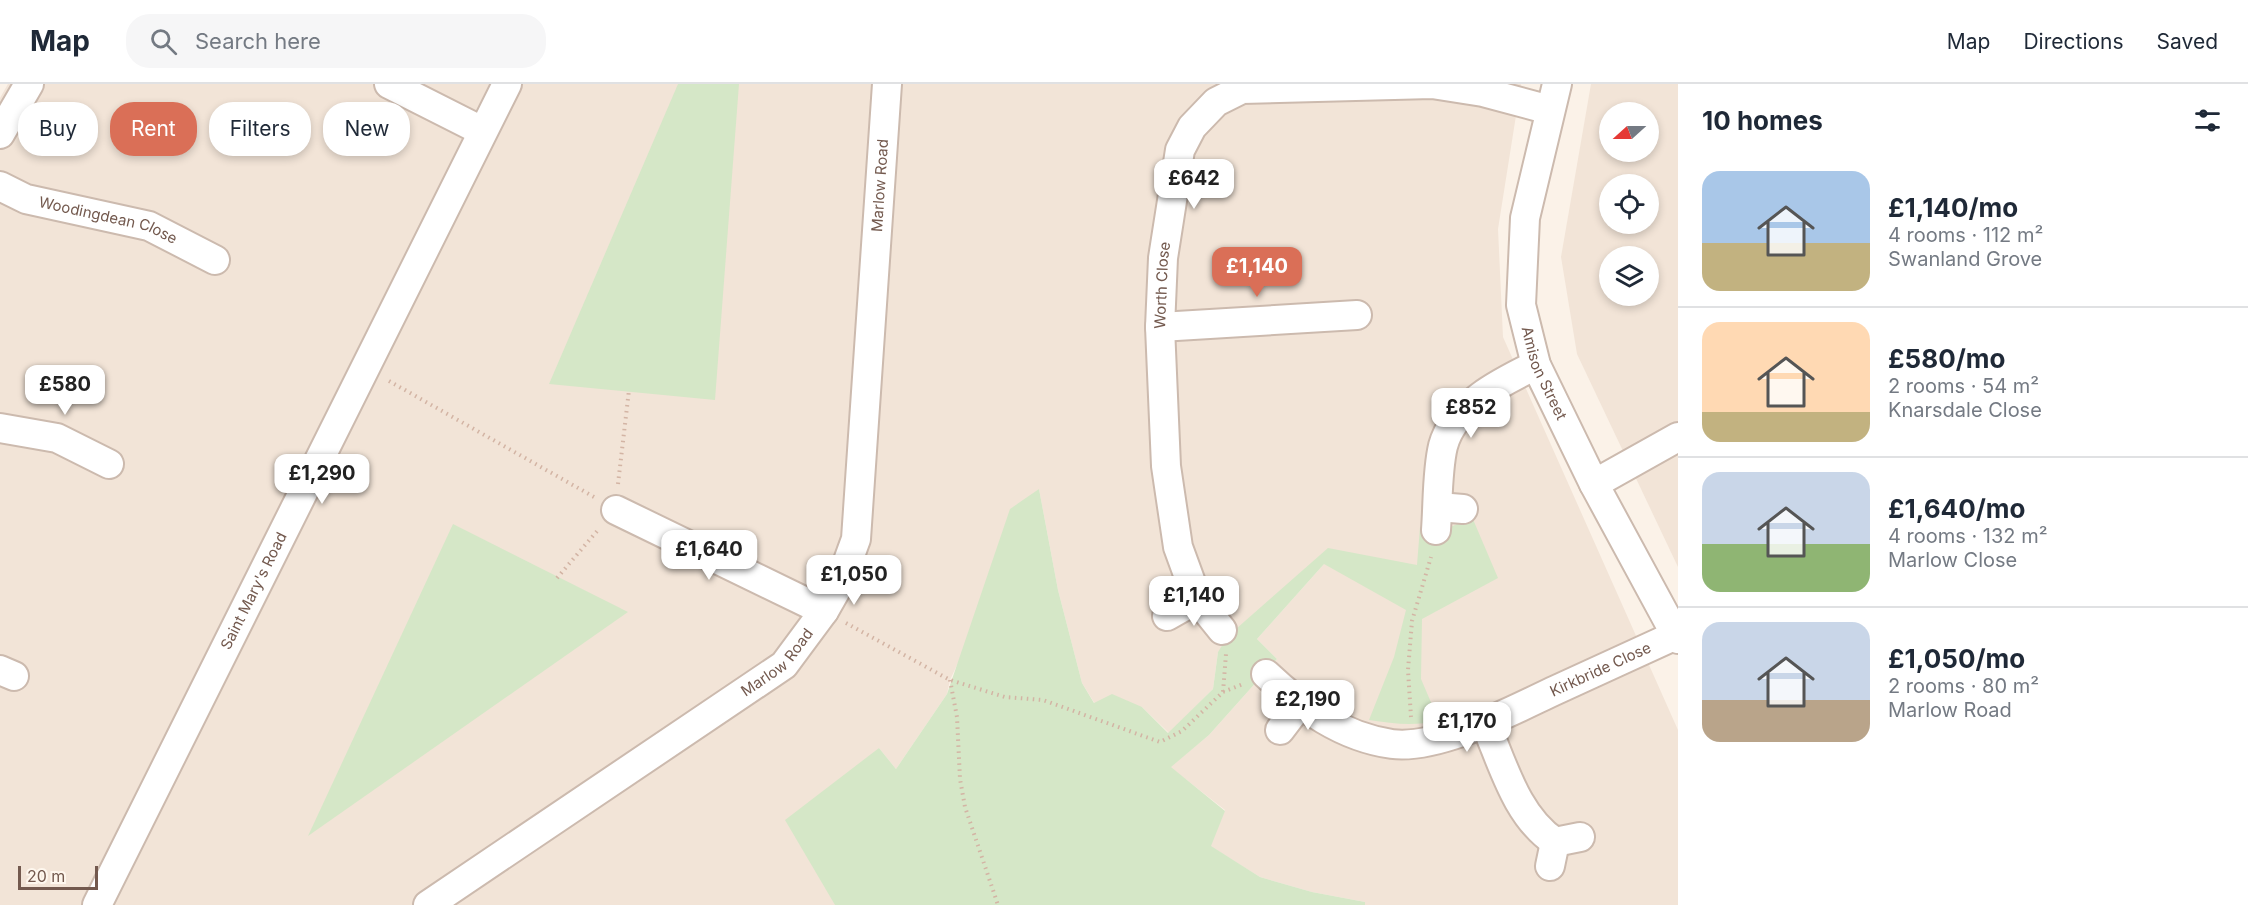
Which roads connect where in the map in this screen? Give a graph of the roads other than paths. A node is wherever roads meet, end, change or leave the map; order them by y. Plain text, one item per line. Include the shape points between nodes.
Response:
1 (29, 84) edge
2 (389, 84) edge
3 (507, 84) edge
4 (887, 84) edge
5 (1553, 97) edge
6 (482, 131) junction
7 (0, 134) edge
8 (0, 186) edge
9 (215, 260) dead end
10 (1357, 315) dead end
11 (1160, 327) junction
12 (1536, 365) junction
13 (0, 428) edge
14 (1678, 437) edge
15 (109, 464) dead end
16 (1594, 484) junction
17 (616, 510) road end
18 (1446, 515) road end
19 (1197, 599) junction
20 (824, 611) junction
21 (1167, 616) dead end
22 (1222, 630) road end
23 (1677, 637) edge
24 (1266, 674) dead end
25 (1299, 705) junction
26 (1485, 723) junction
27 (1281, 730) dead end
28 (1562, 849) dead end
29 (98, 905) edge
30 (428, 905) edge

1 - 7 street
2 - 6 street
3 - 6 street, Saint Mary's Road
4 - 20 street, Marlow Road via 856,539 840,583
5 - 11 street, Worth Close via 1432,84 1242,89 1216,102 1192,127 1180,150 1163,258
5 - 12 street, Amison Street via 1525,218 1522,260 1521,305
6 - 29 street, Saint Mary's Road
8 - 9 street, Woodingdean Close via 26,199 150,226
10 - 11 street
11 - 19 street, Worth Close via 1166,466 1178,547
12 - 16 street, Amison Street
12 - 18 street via 1502,382 1452,425 1443,446
13 - 15 street via 57,438
14 - 16 street
16 - 23 street, Amison Street
17 - 20 street
19 - 21 street
19 - 22 street, Worth Close
20 - 30 street, Marlow Road via 784,664
23 - 26 street, Kirkbride Close
24 - 25 street, Kirkbride Close
25 - 26 street, Kirkbride Close via 1373,740 1393,744
25 - 27 street
26 - 28 street via 1524,811 1539,831

